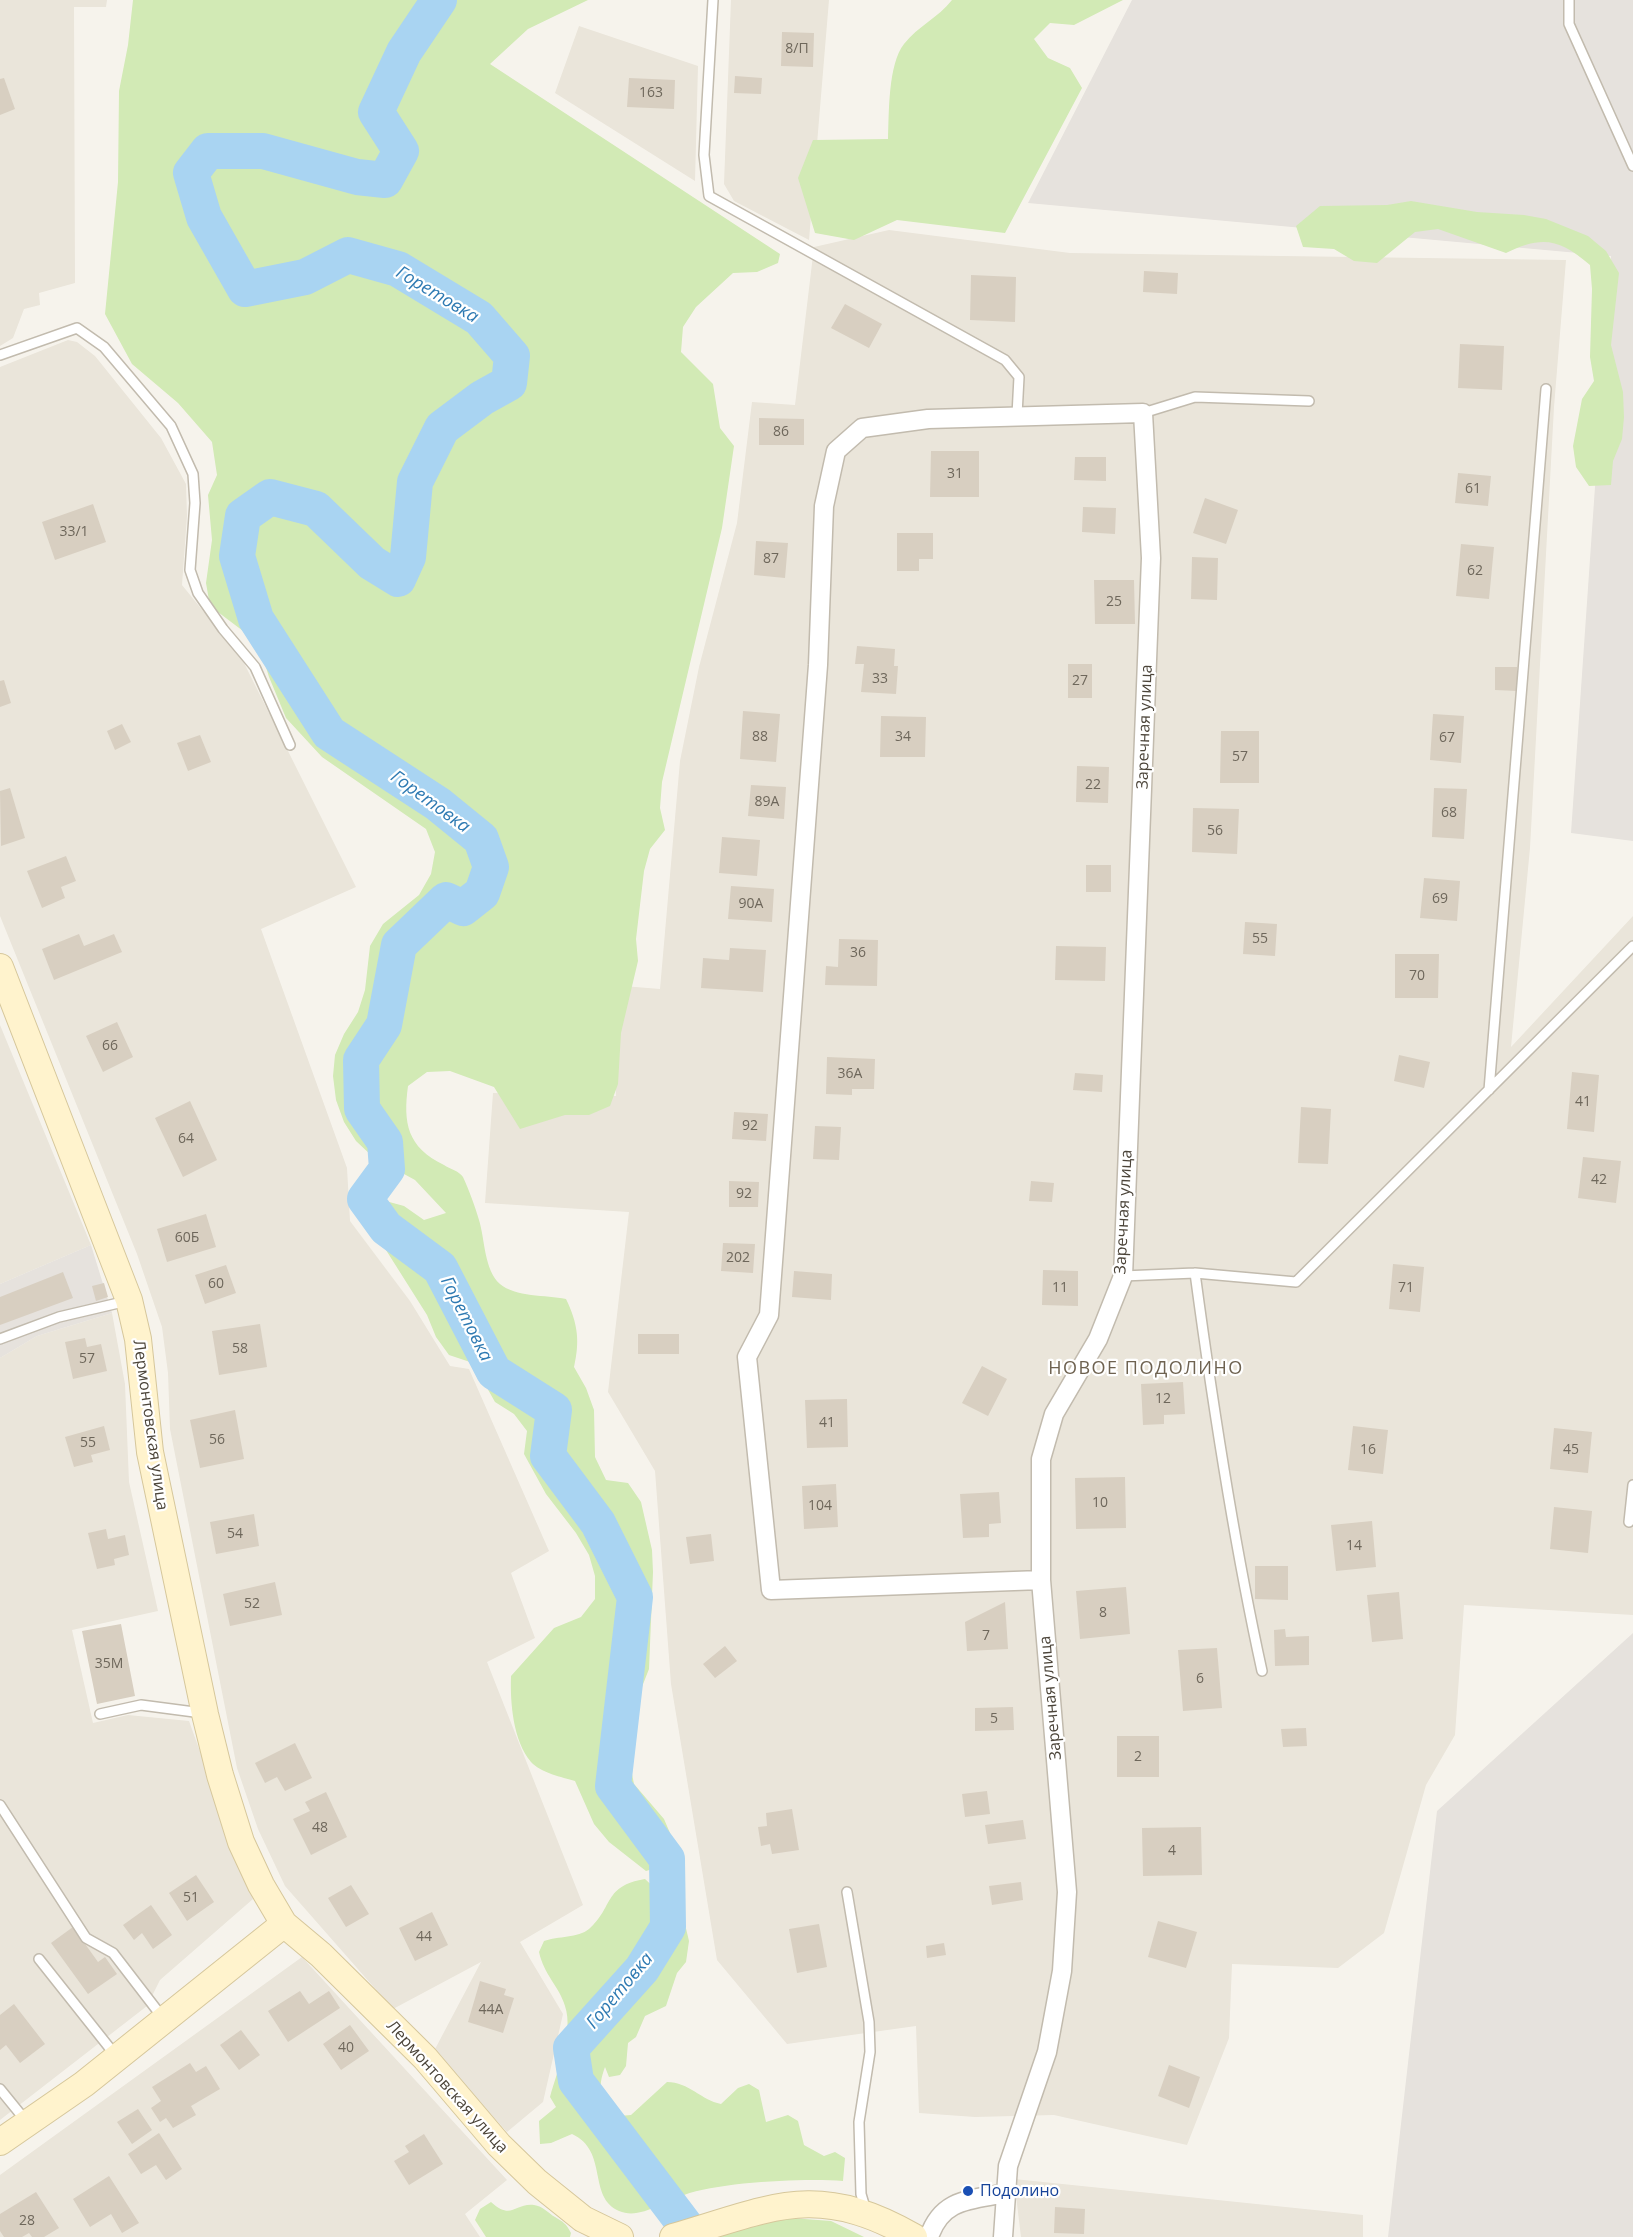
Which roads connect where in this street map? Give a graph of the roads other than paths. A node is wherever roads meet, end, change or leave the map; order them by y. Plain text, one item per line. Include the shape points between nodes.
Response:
1 (713, 0) edge
2 (1569, 0) edge
3 (1633, 166) edge
4 (0, 355) edge
5 (1546, 389) dead end
6 (1309, 401) dead end
7 (1143, 413) junction
8 (1017, 415) junction
9 (290, 745) dead end
10 (1633, 946) edge
11 (0, 967) edge
12 (1489, 1090) junction
13 (1195, 1273) junction
14 (1123, 1276) junction
15 (129, 1300) junction
16 (0, 1339) edge
17 (1633, 1485) edge
18 (1629, 1522) dead end
19 (1041, 1580) junction
20 (1262, 1671) dead end
21 (204, 1713) junction
22 (100, 1714) dead end
23 (0, 1805) edge
24 (847, 1892) dead end
25 (284, 1924) junction
26 (39, 1959) dead end
27 (163, 2018) junction
28 (117, 2058) junction
29 (0, 2089) edge
30 (28, 2122) junction
31 (0, 2142) edge
32 (1006, 2193) junction
33 (867, 2213) junction
34 (619, 2237) edge
35 (673, 2237) edge
36 (914, 2237) edge
37 (929, 2237) edge
38 (1002, 2237) edge

1 - 8 lane via 704,155 709,196 1005,360 1018,377
2 - 3 lane via 1569,24
4 - 9 lane via 76,328 104,347 171,426 193,474 190,570 198,593 255,667
5 - 12 lane
6 - 7 lane via 1195,397
7 - 8 street
7 - 14 street, Заречная улица via 1151,558
8 - 19 street via 928,419 862,428 836,451 824,506 818,665 768,1315 747,1357 771,1590
10 - 12 lane
11 - 15 street, Лермонтовская улица
12 - 13 lane via 1296,1282
13 - 14 lane
13 - 20 lane via 1215,1417
14 - 19 street, Заречная улица via 1098,1339 1054,1414 1041,1459
15 - 16 lane via 59,1317
15 - 21 street, Лермонтовская улица via 138,1339 150,1452
17 - 18 lane
19 - 32 street, Заречная улица via 1067,1892 1062,1971 1047,2052 1008,2166
21 - 22 lane via 141,1705
21 - 25 street, Лермонтовская улица via 241,1842
23 - 27 lane via 86,1938 113,1953
24 - 33 lane via 869,2022 870,2052 859,2122 861,2194
25 - 27 street
25 - 34 street, Лермонтовская улица via 321,1955 425,2058 499,2145 537,2182 583,2219
26 - 28 lane
27 - 28 street
28 - 30 street
29 - 30 lane
30 - 31 street
32 - 37 street via 955,2204 940,2214
32 - 38 street, Заречная улица
33 - 35 street via 849,2207 796,2204 744,2214
33 - 36 street

